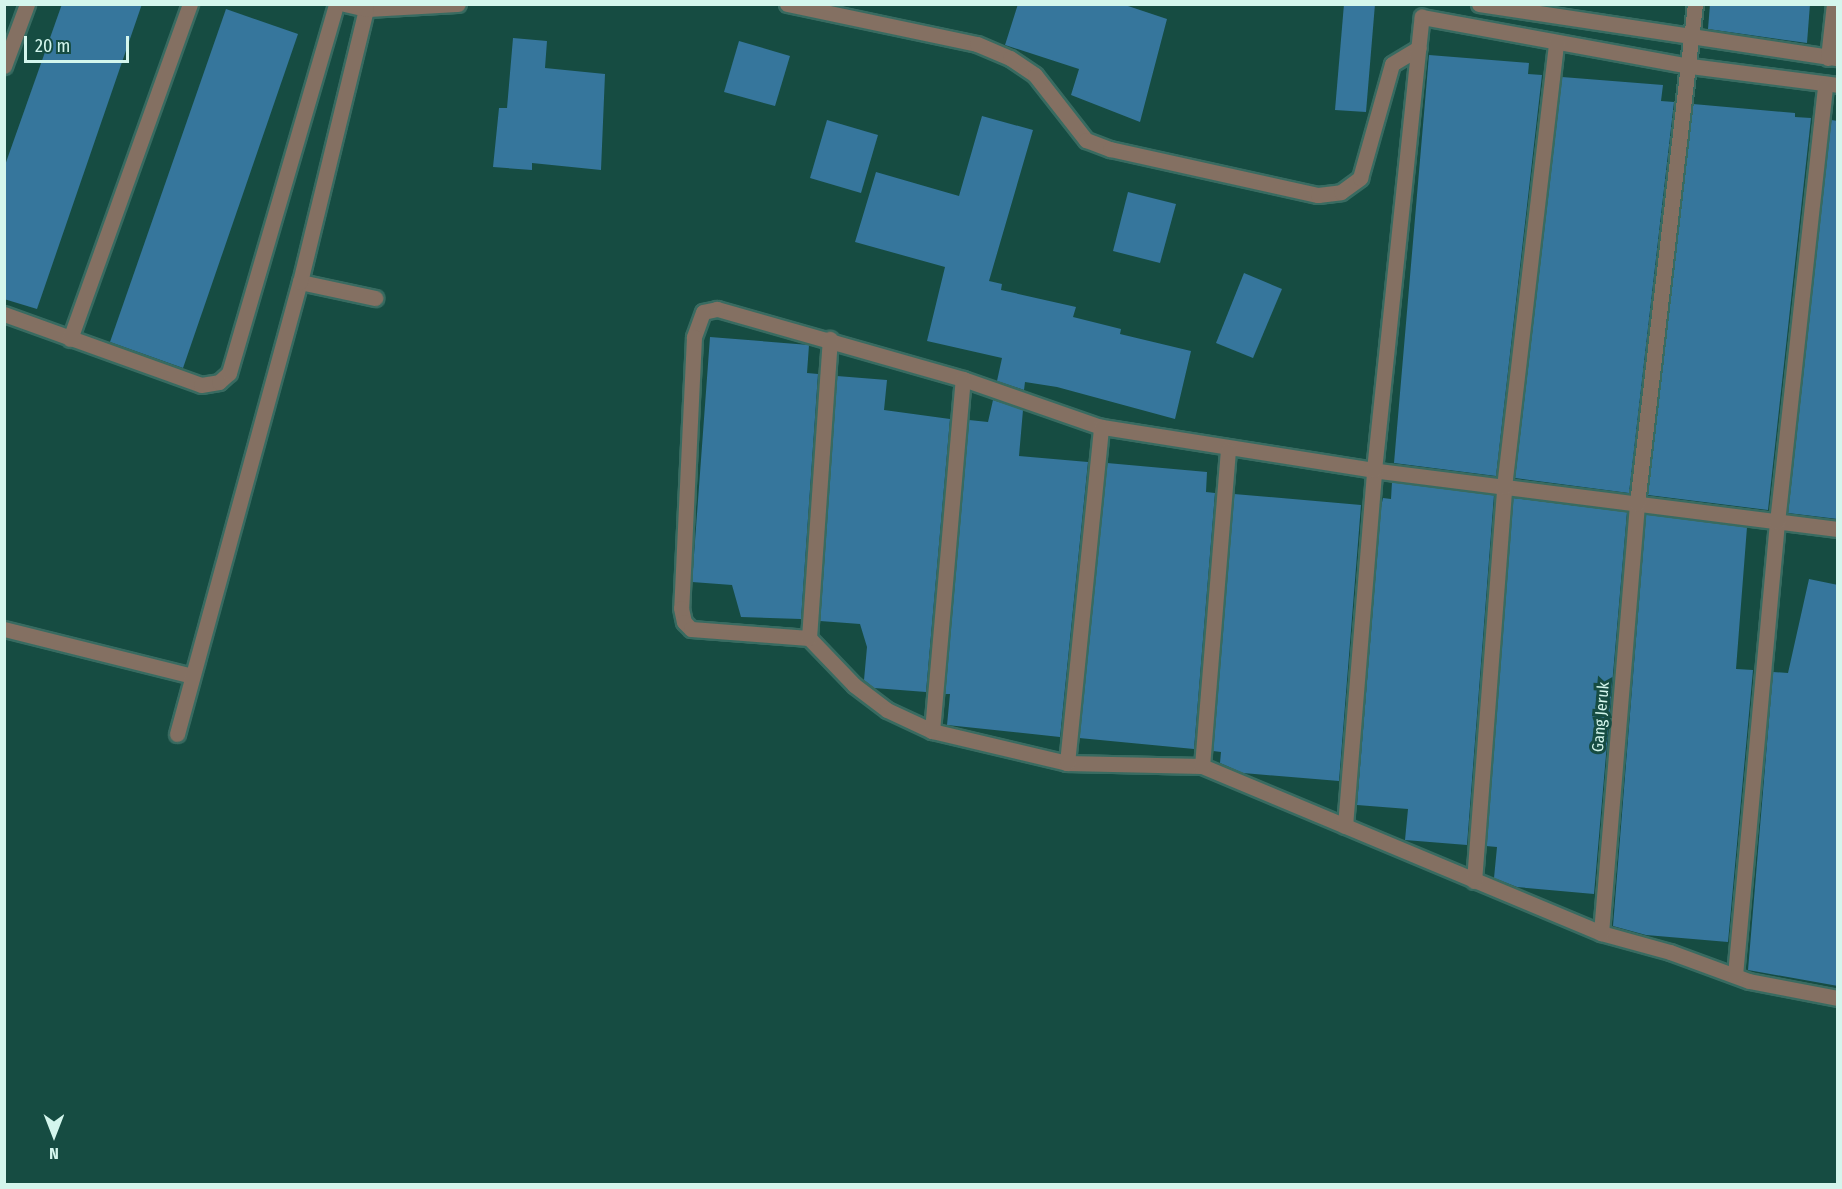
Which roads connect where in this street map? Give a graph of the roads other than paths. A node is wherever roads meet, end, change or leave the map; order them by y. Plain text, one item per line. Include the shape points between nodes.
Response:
1 (27, 4) edge
2 (190, 4) edge
3 (336, 4) edge
4 (345, 4) edge
5 (458, 4) edge
6 (787, 4) edge
7 (1479, 4) edge
8 (1695, 4) edge
9 (1834, 4) edge
10 (366, 9) junction
11 (1423, 11) edge
12 (1550, 11) edge
13 (1692, 35) junction
14 (1556, 42) junction
15 (1419, 48) junction
16 (1833, 58) edge
17 (4, 66) edge
18 (1690, 66) junction
19 (1831, 84) edge
20 (300, 282) junction
21 (375, 298) dead end
22 (4, 314) edge
23 (70, 339) junction
24 (830, 339) junction
25 (963, 379) junction
26 (1101, 428) junction
27 (1228, 450) junction
28 (1374, 470) junction
29 (1504, 487) junction
30 (1637, 504) junction
31 (1777, 522) junction
32 (1838, 529) edge
33 (4, 629) edge
34 (809, 638) junction
35 (192, 676) junction
36 (932, 731) junction
37 (177, 734) dead end
38 (1066, 762) junction
39 (1202, 766) junction
40 (1345, 826) junction
41 (1474, 881) junction
42 (1601, 933) junction
43 (1735, 975) junction
44 (1838, 998) edge

1 - 17 street
2 - 23 street
3 - 23 street via 229,373 219,382 201,385
4 - 10 street
5 - 10 street
6 - 15 street via 977,44 1010,57 1035,75 1086,140 1110,149 1318,195 1341,192 1360,178 1392,64
7 - 12 street
8 - 13 street, Gang Jeruk
9 - 16 street
10 - 20 street
11 - 14 street
11 - 15 street
12 - 13 street
13 - 16 street
13 - 18 street, Gang Jeruk
14 - 18 street
14 - 29 street
15 - 28 street
18 - 19 street
18 - 30 street, Gang Jeruk
19 - 31 street
20 - 21 street
20 - 35 street
22 - 23 street
24 - 25 street
24 - 34 street
24 - 34 street via 717,309 703,312 694,337 685,474 681,608 684,622 696,630
25 - 26 street
25 - 36 street
26 - 27 street
26 - 38 street
27 - 28 street
27 - 39 street
28 - 29 street
28 - 40 street
29 - 30 street
29 - 41 street
30 - 31 street
30 - 42 street, Gang Jeruk
31 - 32 street
31 - 43 street
33 - 35 street
34 - 36 street via 854,685 887,710
35 - 37 street
36 - 38 street
38 - 39 street
39 - 40 street
40 - 41 street
41 - 42 street
42 - 43 street
43 - 44 street

